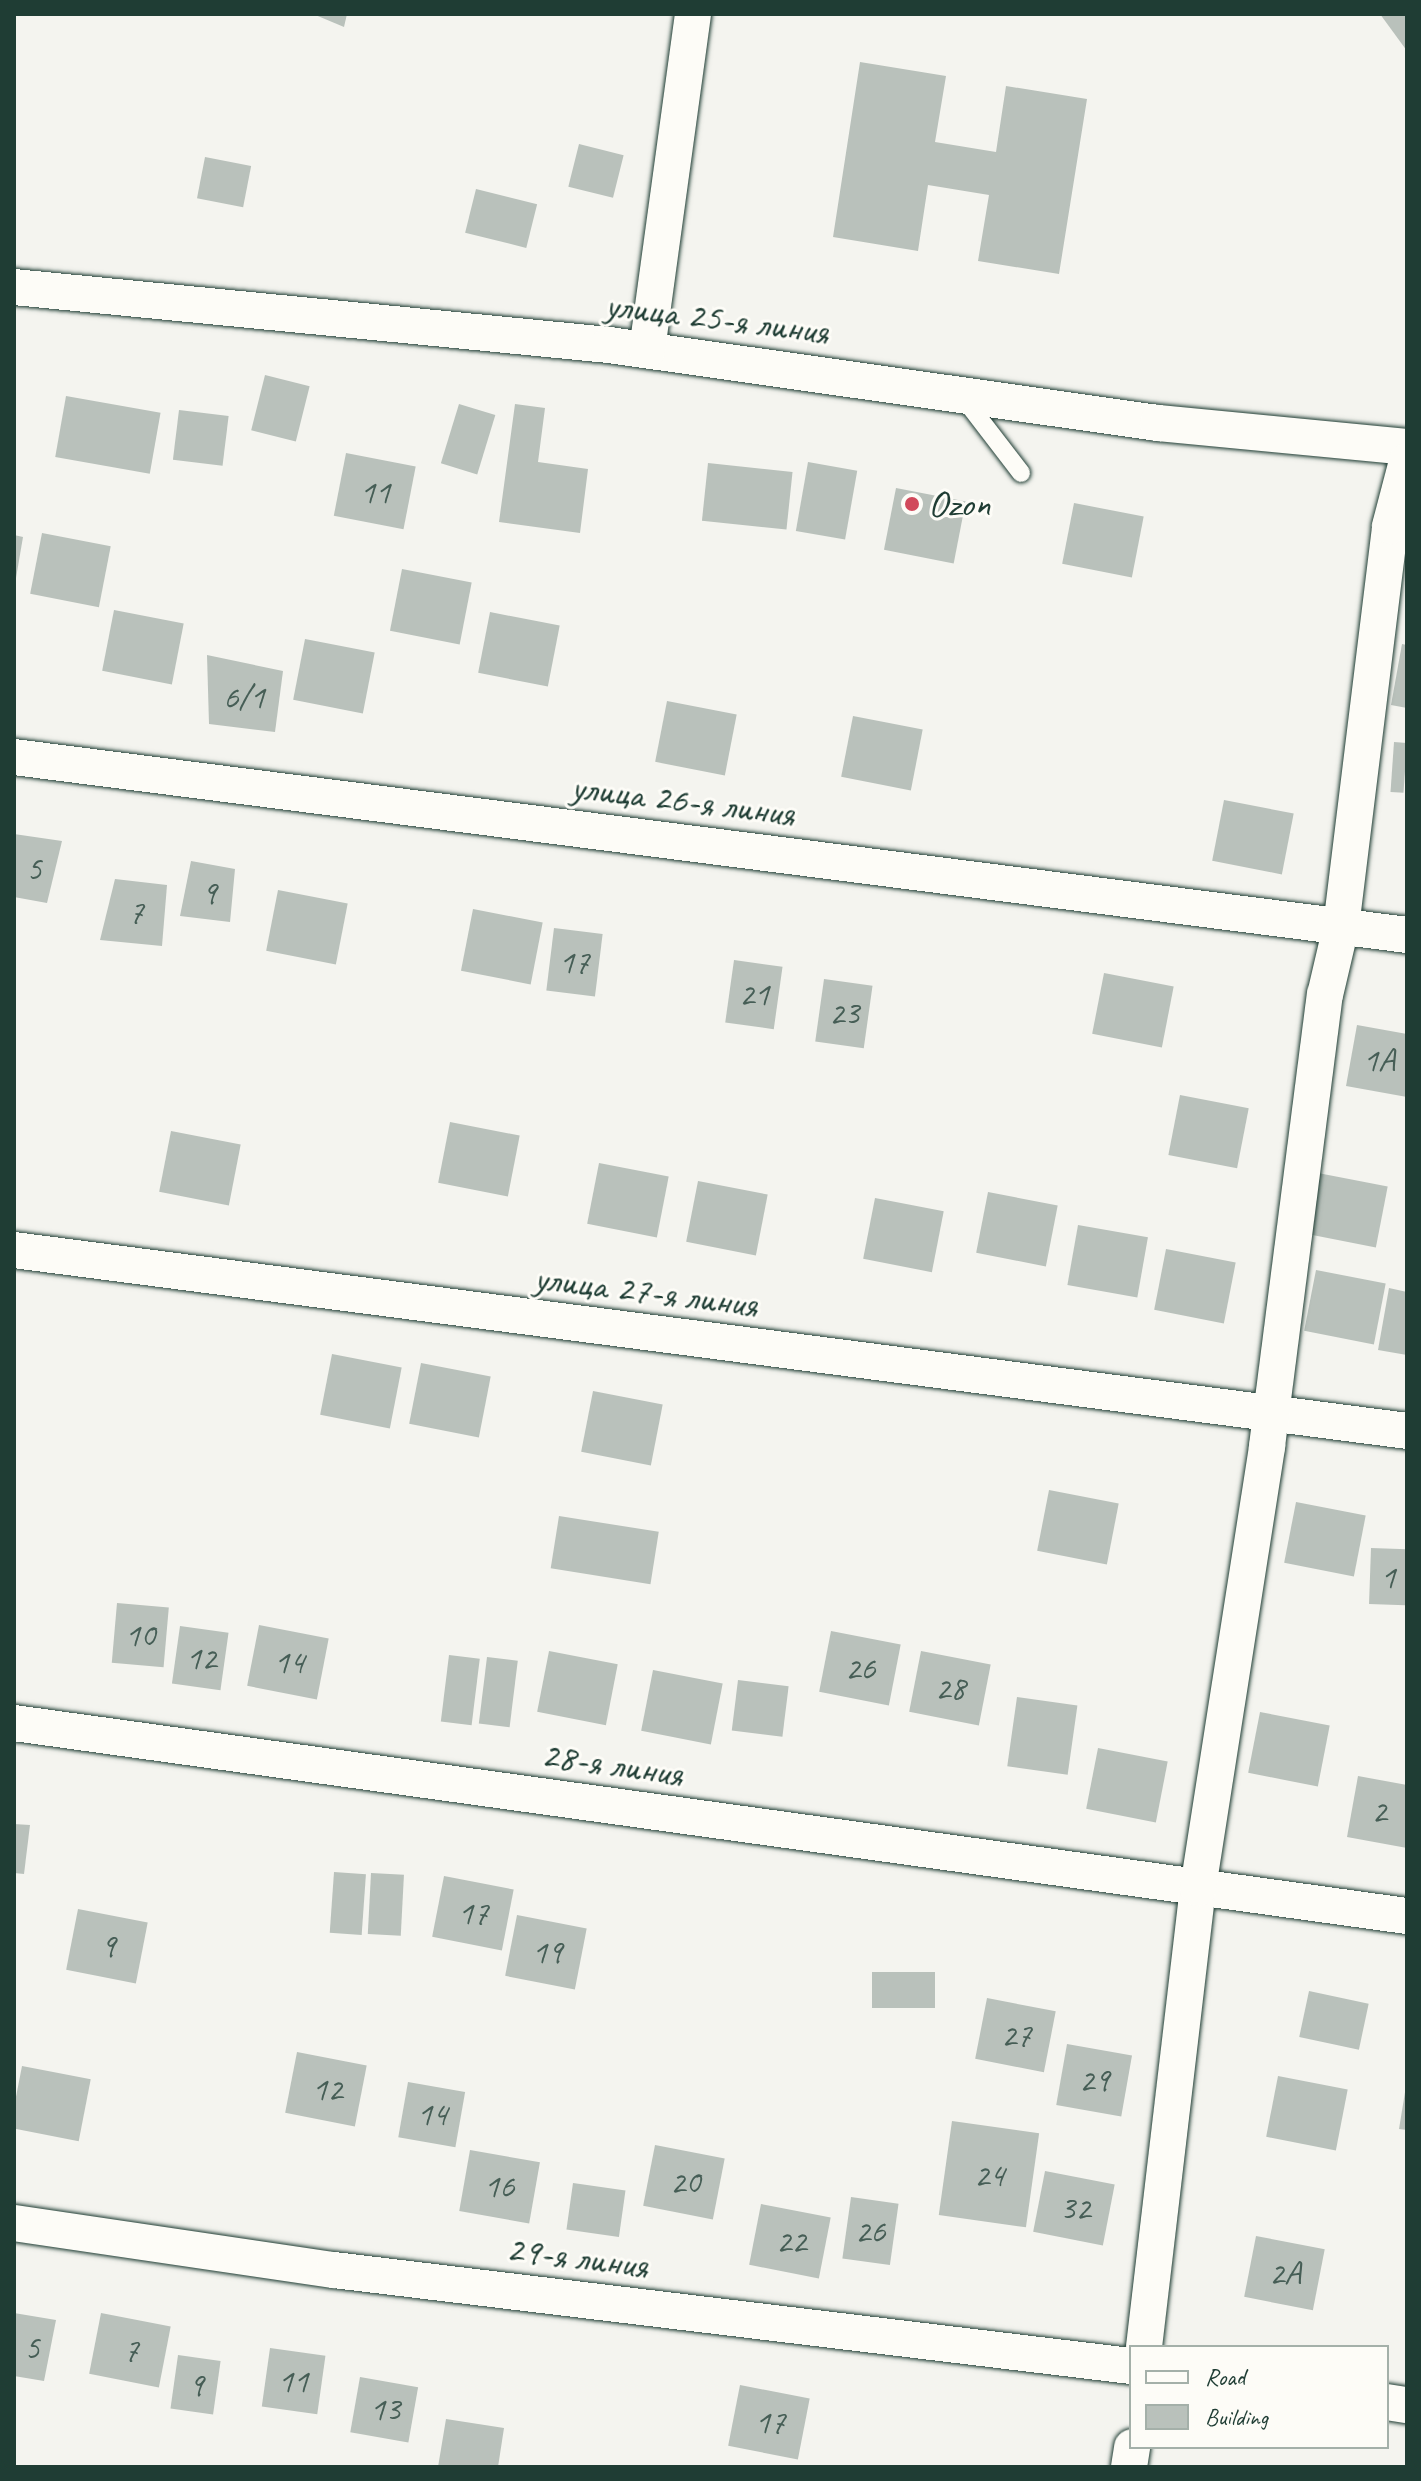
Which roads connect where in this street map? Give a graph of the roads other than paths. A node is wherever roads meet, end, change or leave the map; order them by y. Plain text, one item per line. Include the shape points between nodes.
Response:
1 (693, 14) edge
2 (14, 287) edge
3 (647, 350) junction
4 (961, 394) junction
5 (1407, 447) edge
6 (1407, 461) edge
7 (1021, 473) dead end
8 (14, 757) edge
9 (1341, 927) junction
10 (1407, 935) edge
11 (14, 1250) edge
12 (1268, 1414) junction
13 (1407, 1431) edge
14 (14, 1723) edge
15 (1198, 1888) junction
16 (1407, 1916) edge
17 (14, 2223) edge
18 (1144, 2345) edge
19 (1129, 2366) edge

1 - 3 street
2 - 3 street, улица 25-я линия
3 - 4 street, улица 25-я линия
4 - 5 street, улица 25-я линия
4 - 7 lane
6 - 9 street via 1367,684
8 - 9 street, улица 26-я линия
9 - 10 street, улица 26-я линия
9 - 12 street
11 - 12 street, улица 27-я линия
12 - 13 street, улица 27-я линия
12 - 15 street
14 - 15 street, 28-я линия
15 - 16 street, 28-я линия
15 - 18 street
17 - 19 street, 29-я линия via 350,2272

